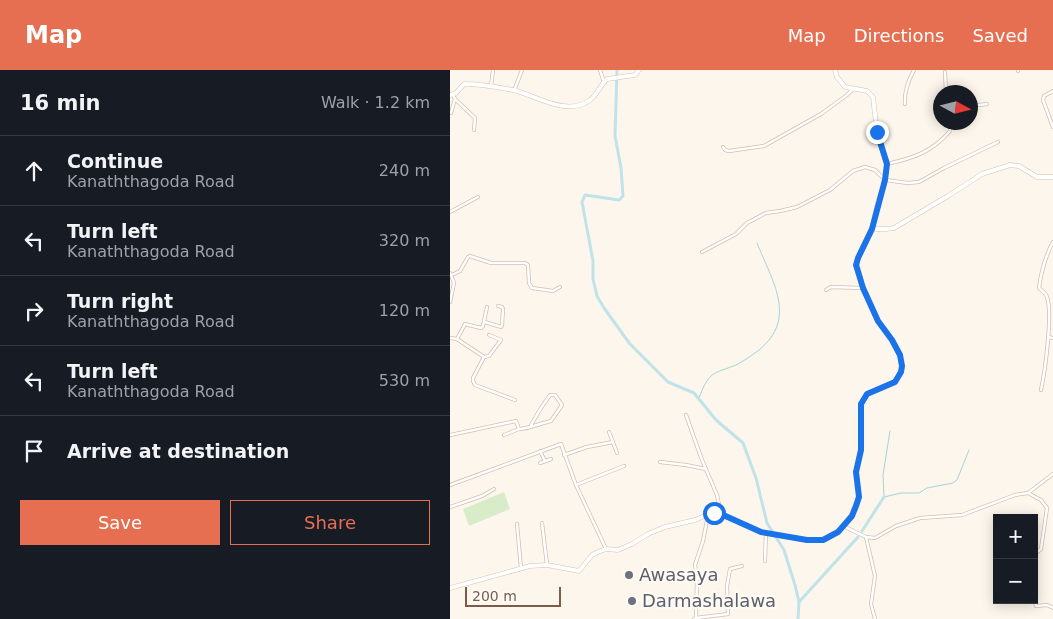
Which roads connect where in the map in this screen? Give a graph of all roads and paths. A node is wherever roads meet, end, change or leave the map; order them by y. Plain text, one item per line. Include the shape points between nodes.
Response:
1 (493, 70) edge
2 (522, 70) edge
3 (600, 70) edge
4 (639, 70) edge
5 (835, 70) edge
6 (914, 70) edge
7 (946, 72) dead end
8 (604, 82) junction
9 (946, 85) edge
10 (491, 86) junction
11 (853, 89) junction
12 (514, 90) junction
13 (1053, 91) edge
14 (453, 96) edge
15 (905, 104) dead end
16 (987, 104) dead end
17 (978, 105) edge
18 (451, 113) edge
19 (1053, 127) edge
20 (474, 130) dead end
21 (950, 130) edge
22 (998, 142) dead end
23 (722, 147) dead end
24 (887, 164) junction
25 (1053, 177) edge
26 (885, 180) junction
27 (478, 197) dead end
28 (450, 212) edge
29 (872, 229) junction
30 (1053, 242) edge
31 (1051, 249) edge
32 (702, 252) dead end
33 (451, 274) edge
34 (560, 288) dead end
35 (863, 288) junction
36 (826, 290) dead end
37 (450, 302) edge
38 (498, 306) dead end
39 (488, 307) dead end
40 (485, 322) junction
41 (489, 335) dead end
42 (1048, 337) junction
43 (450, 338) edge
44 (1053, 338) edge
45 (457, 339) junction
46 (484, 357) junction
47 (1041, 390) dead end
48 (515, 400) dead end
49 (686, 414) dead end
50 (532, 426) junction
51 (519, 429) junction
52 (609, 432) dead end
53 (450, 435) edge
54 (504, 435) dead end
55 (613, 442) junction
56 (540, 451) junction
57 (616, 453) dead end
58 (564, 455) junction
59 (551, 459) dead end
60 (545, 461) junction
61 (660, 462) dead end
62 (540, 463) dead end
63 (624, 466) dead end
64 (706, 469) junction
65 (1053, 474) edge
66 (450, 485) edge
67 (576, 485) junction
68 (494, 489) dead end
69 (1028, 492) junction
70 (450, 507) edge
71 (721, 514) junction
72 (708, 515) junction
73 (542, 523) dead end
74 (517, 524) dead end
75 (843, 526) junction
76 (766, 533) junction
77 (866, 537) junction
78 (606, 549) junction
79 (1038, 552) edge
80 (764, 561) dead end
81 (547, 565) junction
82 (742, 566) dead end
83 (521, 568) junction
84 (450, 588) edge
85 (1036, 604) edge
86 (1053, 608) edge
87 (722, 614) junction
88 (695, 618) edge
89 (722, 619) edge
90 (875, 619) edge

1 - 10 street
2 - 12 street
3 - 8 street
4 - 8 street via 635,75
5 - 11 street via 842,85
6 - 15 street via 908,81
7 - 9 street
8 - 12 street via 591,99 568,107
10 - 12 street
10 - 14 street via 464,84
11 - 23 street via 821,114 764,146 729,151
11 - 24 street via 867,91 872,97 877,132
13 - 19 street via 1043,100
14 - 18 street
14 - 20 street via 475,118
16 - 17 street
21 - 24 street via 925,153
22 - 26 street via 919,182
24 - 26 street
25 - 29 street via 1037,177 1019,166 1010,165 982,174 894,228
26 - 29 street
26 - 32 street via 874,170 864,167 853,171 830,190 797,207 766,213
27 - 28 street
29 - 35 street via 856,265
30 - 31 street
31 - 42 street via 1039,288 1046,294
33 - 34 street via 460,271 470,256 491,263 524,263 528,265 532,288 553,291
33 - 37 street via 454,283
35 - 36 street via 831,287
35 - 75 street via 878,321 900,355 902,366 895,382 867,394 861,404 861,450 856,472 859,497 852,516
38 - 40 street via 503,309 501,327
39 - 40 street
40 - 45 street via 481,328 465,324
41 - 46 street via 501,340 489,356
42 - 44 street
42 - 47 street
43 - 45 street
45 - 46 street
46 - 48 street via 473,378 475,385
49 - 64 street
50 - 50 street via 551,421 561,408 556,396 550,395
50 - 51 street
51 - 53 street via 516,421
51 - 54 street
52 - 55 street
55 - 57 street
55 - 58 street
56 - 58 street via 561,444
56 - 60 street
56 - 66 street
58 - 67 street
59 - 60 street
60 - 62 street
61 - 64 street
63 - 67 street
64 - 71 street
65 - 69 street
67 - 78 street
68 - 70 street
69 - 77 street via 962,515 920,518 874,538
69 - 79 street via 1047,508
71 - 72 street
71 - 76 street
72 - 78 street via 648,534 618,550
72 - 88 street via 695,565
73 - 81 street
74 - 83 street
75 - 76 street via 823,540
75 - 77 street
76 - 80 street
77 - 90 street via 875,576 871,604
78 - 81 street via 592,556 579,572
81 - 83 street
82 - 87 street via 730,570 728,614
83 - 84 street
85 - 86 street
87 - 88 street
87 - 89 street

